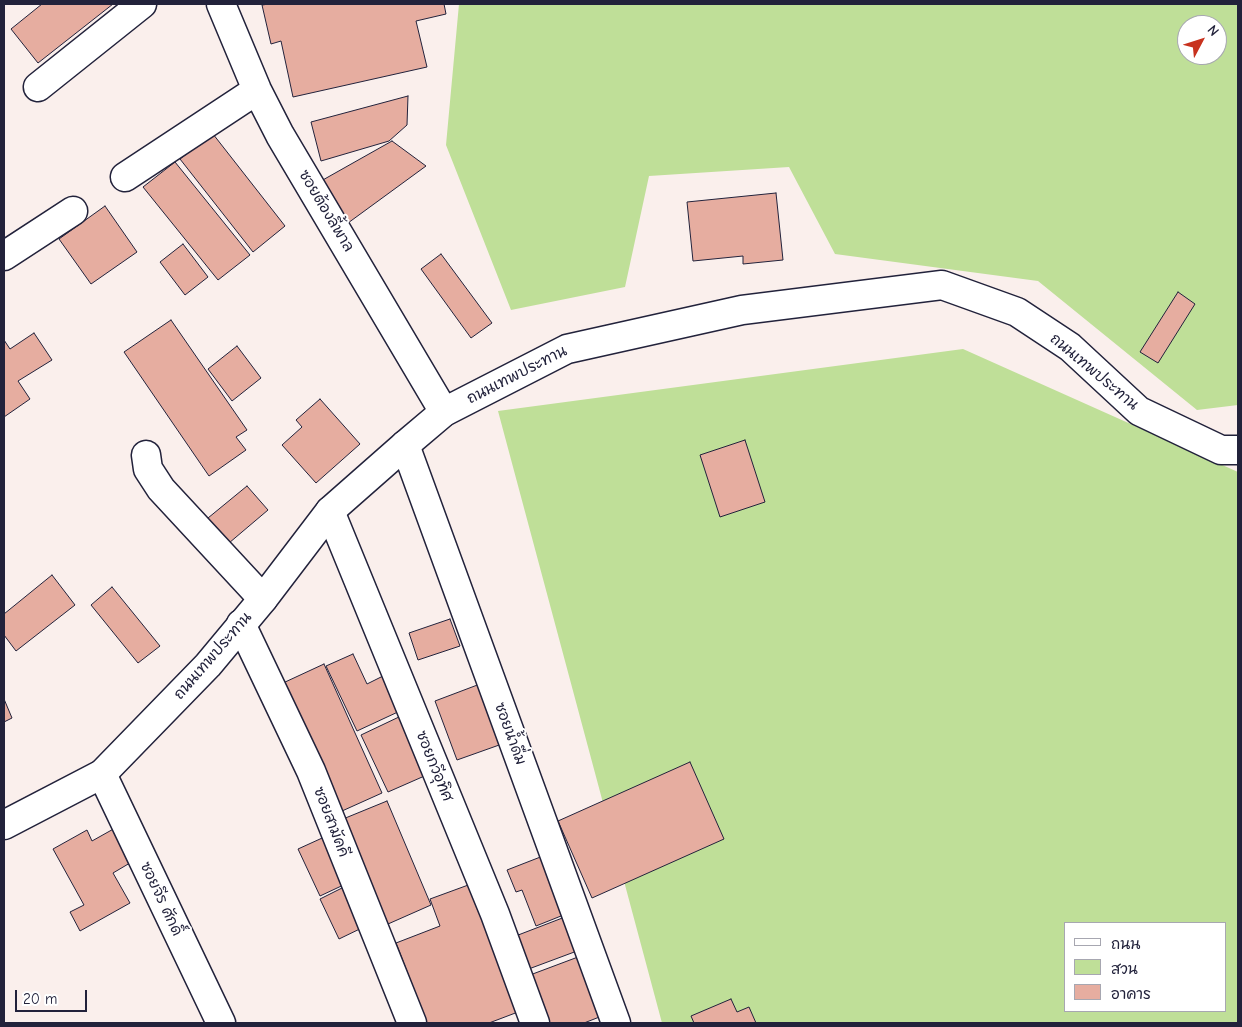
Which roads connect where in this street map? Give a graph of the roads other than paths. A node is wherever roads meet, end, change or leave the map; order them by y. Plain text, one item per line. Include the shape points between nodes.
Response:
1 (142, 4) edge
2 (221, 4) edge
3 (38, 87) dead end
4 (257, 90) junction
5 (125, 177) dead end
6 (72, 211) dead end
7 (4, 256) edge
8 (444, 412) junction
9 (405, 445) junction
10 (1238, 450) edge
11 (146, 455) dead end
12 (330, 511) junction
13 (263, 599) junction
14 (242, 624) junction
15 (102, 774) junction
16 (4, 825) edge
17 (221, 1023) edge
18 (412, 1023) edge
19 (535, 1023) edge
20 (616, 1023) edge

1 - 3 street
2 - 4 street, ซอยต้องลี้พาล
4 - 5 street
4 - 8 street, ซอยต้องลี้พาล via 280,135
6 - 7 street
8 - 9 street, ถนนเทพประทาน
8 - 10 street, ถนนเทพประทาน via 567,349 742,310 942,285 1017,312 1070,348 1139,411 1221,450
9 - 12 street, ถนนเทพประทาน
9 - 20 street, ซอยน้ำดื่ม
11 - 13 street via 148,469 161,489
12 - 13 street, ถนนเทพประทาน
12 - 19 street, ซอยกวีอุทิศ via 495,914
13 - 14 street, ถนนเทพประทาน
14 - 15 street, ถนนเทพประทาน via 208,665
14 - 18 street, ซอยสามัคคี via 311,771
15 - 16 street, ถนนเทพประทาน
15 - 17 street, ซอยจีร ศักดิ์

